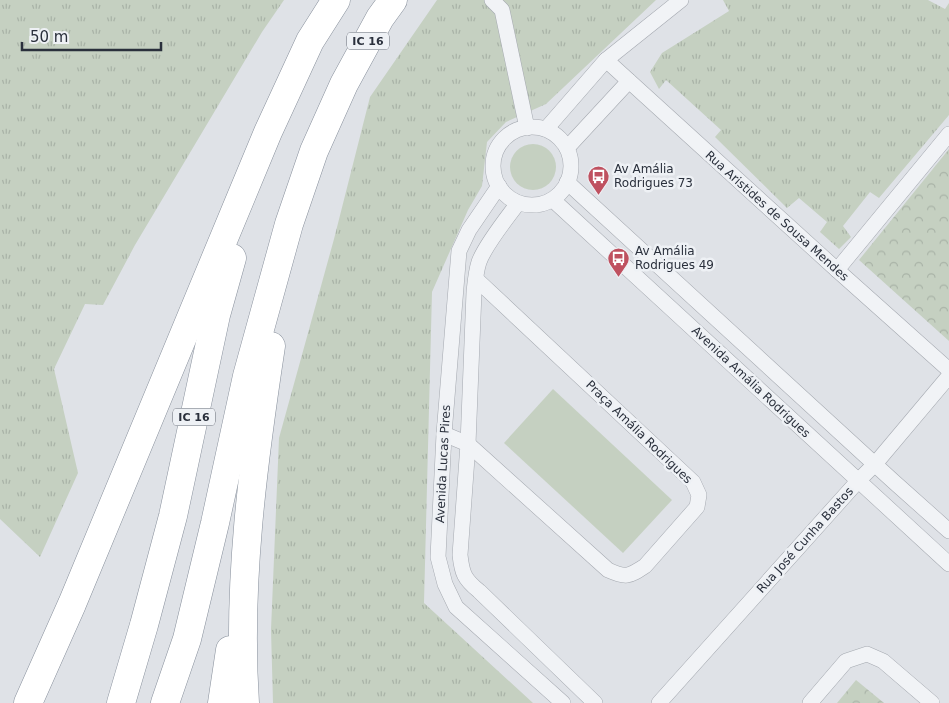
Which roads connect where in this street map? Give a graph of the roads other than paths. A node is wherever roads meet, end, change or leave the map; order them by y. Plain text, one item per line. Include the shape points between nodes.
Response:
1 (336, 0) edge
2 (393, 0) edge
3 (492, 0) edge
4 (681, 0) edge
5 (606, 60) junction
6 (629, 81) junction
7 (527, 128) junction
8 (546, 129) junction
9 (268, 132) junction
10 (949, 134) edge
11 (567, 148) junction
12 (567, 182) junction
13 (498, 186) junction
14 (553, 200) junction
15 (518, 203) junction
16 (289, 224) junction
17 (837, 270) junction
18 (476, 279) junction
19 (949, 370) edge
20 (949, 376) edge
21 (444, 434) junction
22 (468, 444) junction
23 (875, 464) junction
24 (858, 481) junction
25 (949, 531) edge
26 (949, 564) edge
27 (245, 570) junction
28 (29, 697) edge
29 (122, 703) edge
30 (165, 703) edge
31 (222, 703) edge
32 (245, 703) edge
33 (563, 703) edge
34 (595, 703) edge
35 (659, 703) edge
36 (810, 703) edge
37 (932, 703) edge

1 - 9 highway, IC 16 via 310,41
2 - 16 highway, IC 16 via 344,84 314,151
3 - 7 street via 502,10
4 - 5 street
5 - 6 street, Rua Aristides de Sousa Mendes
5 - 8 street
6 - 11 street
6 - 17 street, Rua Aristides de Sousa Mendes
7 - 8 street
7 - 13 street via 504,139 497,149 493,162
8 - 11 street
9 - 28 highway via 72,604
9 - 29 highway, IC 16 via 216,315 173,516
10 - 17 street
11 - 12 street via 571,166
12 - 14 street
12 - 23 street, Avenida Amália Rodrigues
13 - 15 street
13 - 21 street, Avenida Lucas Pires via 469,230 459,252
14 - 15 street via 538,205
14 - 24 street, Avenida Amália Rodrigues
15 - 18 street, Avenida Lucas Pires via 480,260
16 - 27 highway via 256,452
16 - 30 highway, IC 16 via 247,376 187,640
17 - 19 street, Rua Aristides de Sousa Mendes
18 - 22 street, Avenida Lucas Pires
18 - 22 street, Praça Amália Rodrigues via 693,482 699,495 697,507 645,566 634,574 623,576 608,570
20 - 23 street, Rua José Cunha Bastos
21 - 22 street, Praça Amália Rodrigues
21 - 33 street, Avenida Lucas Pires via 438,557 445,584 456,607
22 - 34 street, Avenida Lucas Pires via 460,555 468,582
23 - 24 street, Rua José Cunha Bastos
23 - 25 street, Avenida Amália Rodrigues
24 - 26 street, Avenida Amália Rodrigues
24 - 35 street, Rua José Cunha Bastos
27 - 31 highway
27 - 32 highway
36 - 37 street via 846,661 867,654 883,661

